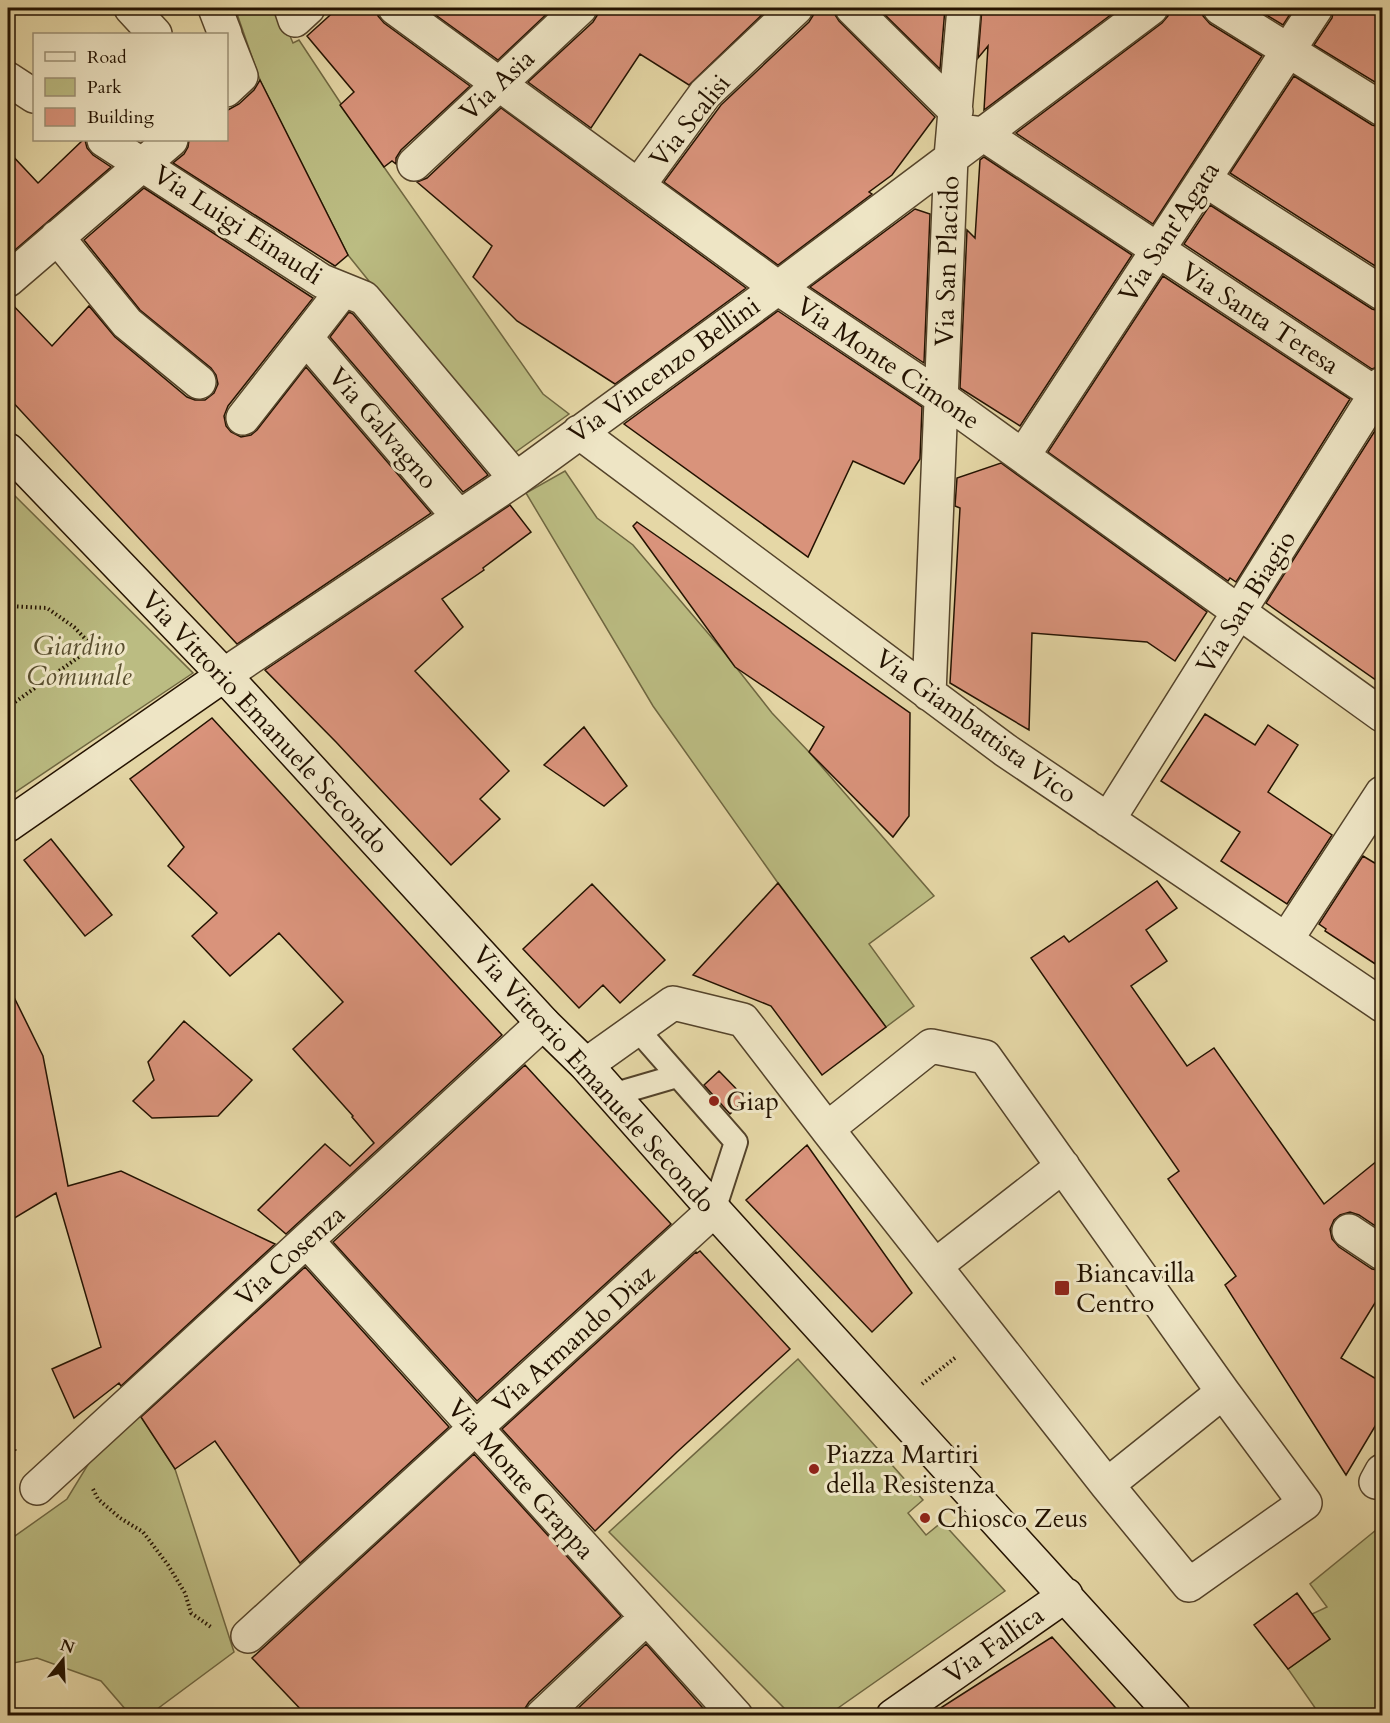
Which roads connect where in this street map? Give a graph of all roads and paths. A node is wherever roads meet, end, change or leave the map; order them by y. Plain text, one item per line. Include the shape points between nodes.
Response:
1 (131, 8) edge
2 (215, 8) edge
3 (395, 8) edge
4 (580, 8) edge
5 (796, 8) edge
6 (852, 8) edge
7 (964, 8) edge
8 (1151, 8) edge
9 (1220, 8) edge
10 (1316, 8) edge
11 (153, 33) edge
12 (225, 33) edge
13 (228, 48) edge
14 (1288, 50) junction
15 (8, 79) edge
16 (234, 83) edge
17 (498, 83) junction
18 (33, 95) edge
19 (1383, 109) edge
20 (961, 133) junction
21 (106, 141) edge
22 (170, 141) edge
23 (143, 164) junction
24 (414, 164) dead end
25 (1204, 179) junction
26 (638, 186) junction
27 (57, 237) junction
28 (1158, 250) junction
29 (8, 280) edge
30 (778, 288) junction
31 (343, 290) junction
32 (1383, 293) edge
33 (307, 339) junction
34 (199, 382) dead end
35 (1380, 392) edge
36 (942, 398) junction
37 (243, 418) dead end
38 (579, 432) junction
39 (8, 450) edge
40 (1023, 456) junction
41 (516, 479) junction
42 (459, 517) junction
43 (8, 606) edge
44 (1239, 612) junction
45 (224, 675) junction
46 (929, 694) junction
47 (8, 707) edge
48 (1383, 715) edge
49 (1383, 793) edge
50 (1108, 820) junction
51 (8, 825) edge
52 (1287, 940) junction
53 (1383, 1005) edge
54 (543, 1023) junction
55 (637, 1029) junction
56 (586, 1065) junction
57 (677, 1076) junction
58 (612, 1095) junction
59 (827, 1129) junction
60 (1063, 1167) junction
61 (714, 1210) junction
62 (1349, 1231) dead end
63 (307, 1241) junction
64 (1383, 1253) edge
65 (935, 1266) junction
66 (987, 1332) junction
67 (1223, 1392) junction
68 (893, 1406) junction
69 (476, 1429) junction
70 (74, 1454) junction
71 (1107, 1485) junction
72 (37, 1488) dead end
73 (1066, 1595) junction
74 (646, 1618) junction
75 (248, 1636) joint
76 (909, 1711) edge
77 (542, 1716) edge
78 (736, 1716) edge
79 (1174, 1716) edge

1 - 11 street
2 - 12 street
3 - 17 street, Via Monte Cimone
4 - 17 street, Via Asia
5 - 26 street, Via Scalisi via 705,94
6 - 20 street, Via Santa Teresa
7 - 20 street, Via San Placido
8 - 20 street, Via Vincenzo Bellini
9 - 14 street
10 - 14 street, Via Sant'Agata
13 - 16 street
14 - 19 street
14 - 25 street, Via Sant'Agata
15 - 18 street
17 - 24 street, Via Asia
17 - 26 street, Via Monte Cimone
20 - 28 street, Via Santa Teresa
20 - 30 street, Via Vincenzo Bellini
20 - 36 street, Via San Placido
21 - 23 street, Via Luigi Einaudi
22 - 23 street
23 - 27 street
23 - 31 street, Via Luigi Einaudi via 322,281
25 - 28 street, Via Sant'Agata
25 - 32 street
26 - 30 street, Via Monte Cimone
27 - 29 street
27 - 34 street via 127,323
28 - 35 street, Via Santa Teresa
28 - 40 street, Via Sant'Agata
30 - 36 street, Via Monte Cimone
30 - 38 street, Via Vincenzo Bellini
31 - 33 street
31 - 41 street, Via Luigi Einaudi via 364,298
33 - 37 street
33 - 42 street, Via Galvagno
35 - 44 street, Via San Biagio
36 - 40 street, Via Monte Cimone
36 - 46 street, Via San Placido
38 - 41 street, Via Vincenzo Bellini
38 - 46 street, Via Giambattista Vico
39 - 45 street, Via Vittorio Emanuele Secondo
40 - 44 street, Via Monte Cimone
41 - 42 street, Via Vincenzo Bellini
42 - 45 street, Via Vincenzo Bellini
43 - 47 path via 47,608 93,647
44 - 48 street, Via Monte Cimone
44 - 50 street, Via San Biagio
45 - 51 street, Via Vincenzo Bellini
45 - 54 street, Via Vittorio Emanuele Secondo
46 - 50 street, Via Giambattista Vico
49 - 52 street
50 - 52 street, Via Giambattista Vico
52 - 53 street, Via Giambattista Vico
54 - 56 street, Via Vittorio Emanuele Secondo
54 - 63 street, Via Cosenza
55 - 56 street
55 - 57 lane
55 - 59 street via 673,1003 743,1020
56 - 58 street, Via Vittorio Emanuele Secondo
57 - 58 lane
57 - 61 lane via 736,1142
58 - 61 street, Via Vittorio Emanuele Secondo
59 - 60 street via 931,1046 985,1057
59 - 65 street
60 - 65 street
60 - 67 street
61 - 68 street, Via Vittorio Emanuele Secondo
61 - 69 street, Via Armando Diaz
62 - 64 street
63 - 69 street, Via Monte Grappa
63 - 70 street, Via Cosenza
65 - 66 street
66 - 68 path
66 - 71 street
67 - 71 street
67 - 71 street via 1305,1503 1189,1585
68 - 73 street, Via Vittorio Emanuele Secondo
69 - 74 street, Via Monte Grappa
69 - 75 street, Via Armando Diaz
70 - 72 street, Via Cosenza
70 - 75 path via 98,1499 143,1532 168,1564 185,1593 191,1613 217,1632
73 - 76 street, Via Fallica
73 - 79 street, Via Vittorio Emanuele Secondo
74 - 77 street
74 - 78 street, Via Monte Grappa

